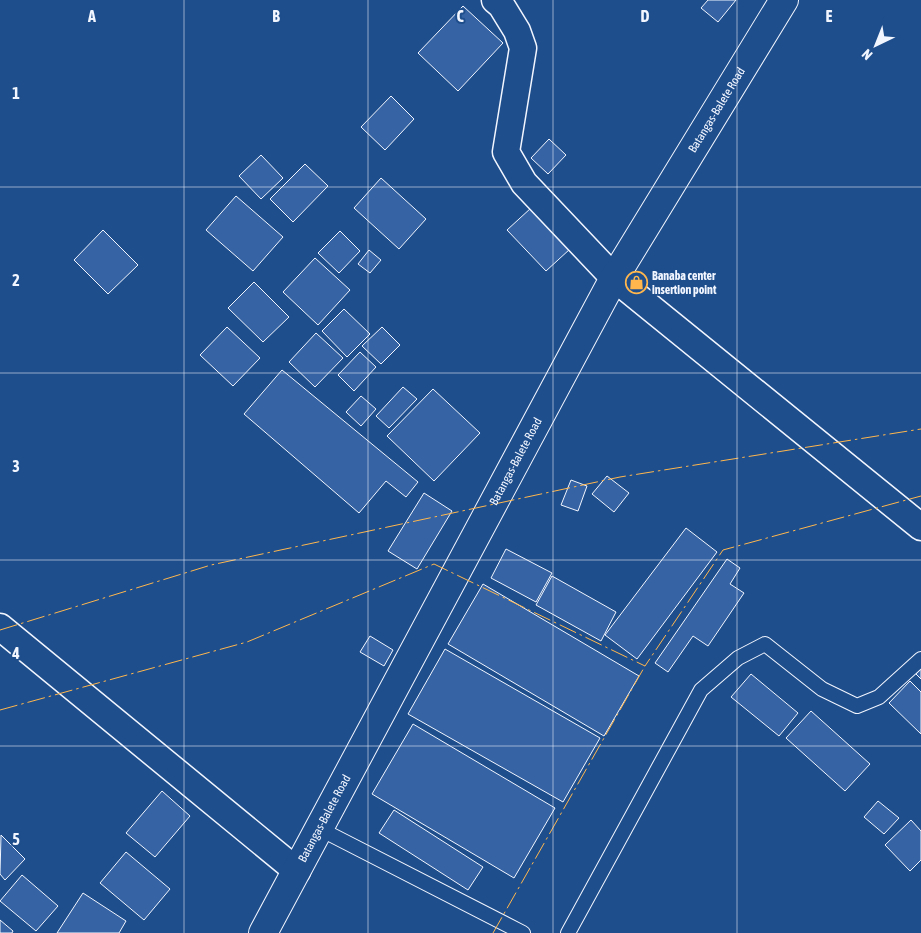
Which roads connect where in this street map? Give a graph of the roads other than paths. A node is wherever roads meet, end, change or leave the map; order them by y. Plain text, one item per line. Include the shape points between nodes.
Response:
1 (494, 0) edge
2 (784, 0) edge
3 (614, 278) junction
4 (921, 527) edge
5 (0, 627) edge
6 (921, 659) edge
7 (320, 828) junction
8 (297, 871) junction
9 (263, 933) edge
10 (523, 933) edge
11 (568, 933) edge

1 - 3 street via 501,5 517,31 523,48 506,152 524,182
2 - 3 main road, Batangas-Balete Road
3 - 4 street
3 - 7 main road, Batangas-Balete Road
5 - 8 street
6 - 11 lane via 879,697 858,706 822,688 765,644 738,658 700,690
7 - 8 main road, Batangas-Balete Road
7 - 10 lane
8 - 9 main road, Batangas-Balete Road

